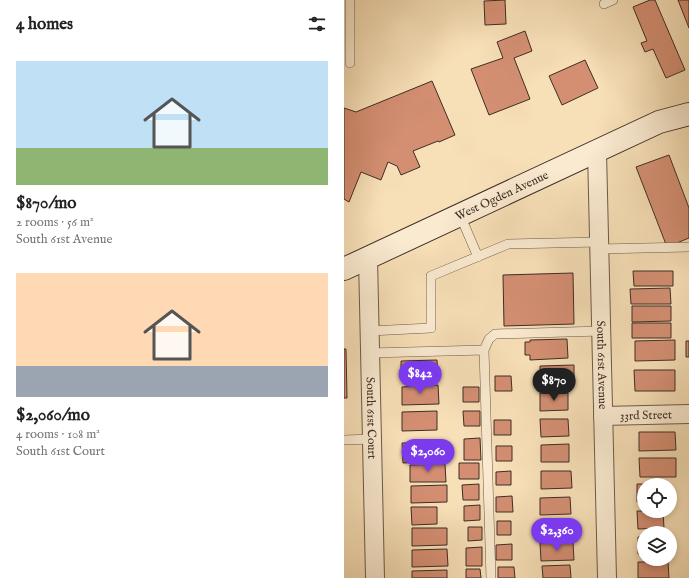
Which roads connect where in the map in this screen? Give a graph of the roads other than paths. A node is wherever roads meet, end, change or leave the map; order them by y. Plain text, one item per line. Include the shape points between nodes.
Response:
1 (350, 0) edge
2 (613, 0) edge
3 (604, 4) dead end
4 (350, 63) dead end
5 (689, 102) edge
6 (689, 114) edge
7 (659, 122) junction
8 (597, 151) junction
9 (460, 215) junction
10 (599, 245) junction
11 (689, 247) edge
12 (478, 257) junction
13 (368, 258) junction
14 (344, 269) edge
15 (369, 331) junction
16 (601, 331) junction
17 (484, 350) junction
18 (370, 353) junction
19 (689, 414) edge
20 (603, 416) junction
21 (372, 439) junction
22 (344, 440) edge
23 (375, 578) edge
24 (491, 578) edge
25 (607, 578) edge

1 - 4 lane
2 - 3 lane
5 - 7 main road, West Ogden Avenue
6 - 7 main road, West Ogden Avenue
7 - 8 main road, West Ogden Avenue
8 - 9 main road, West Ogden Avenue
8 - 10 street, South 61st Avenue
9 - 12 lane
9 - 13 main road, West Ogden Avenue
10 - 11 lane
10 - 12 lane via 508,244
10 - 16 street, South 61st Avenue
12 - 15 lane via 431,276 431,328
13 - 14 main road, West Ogden Avenue
13 - 15 street, South 61st Court
15 - 18 street, South 61st Court
16 - 17 lane via 495,334 489,339
16 - 20 street, South 61st Avenue
17 - 18 lane
17 - 24 lane
18 - 21 street, South 61st Court
19 - 20 street, 33rd Street
20 - 25 street, South 61st Avenue
21 - 22 lane
21 - 23 street, South 61st Court

